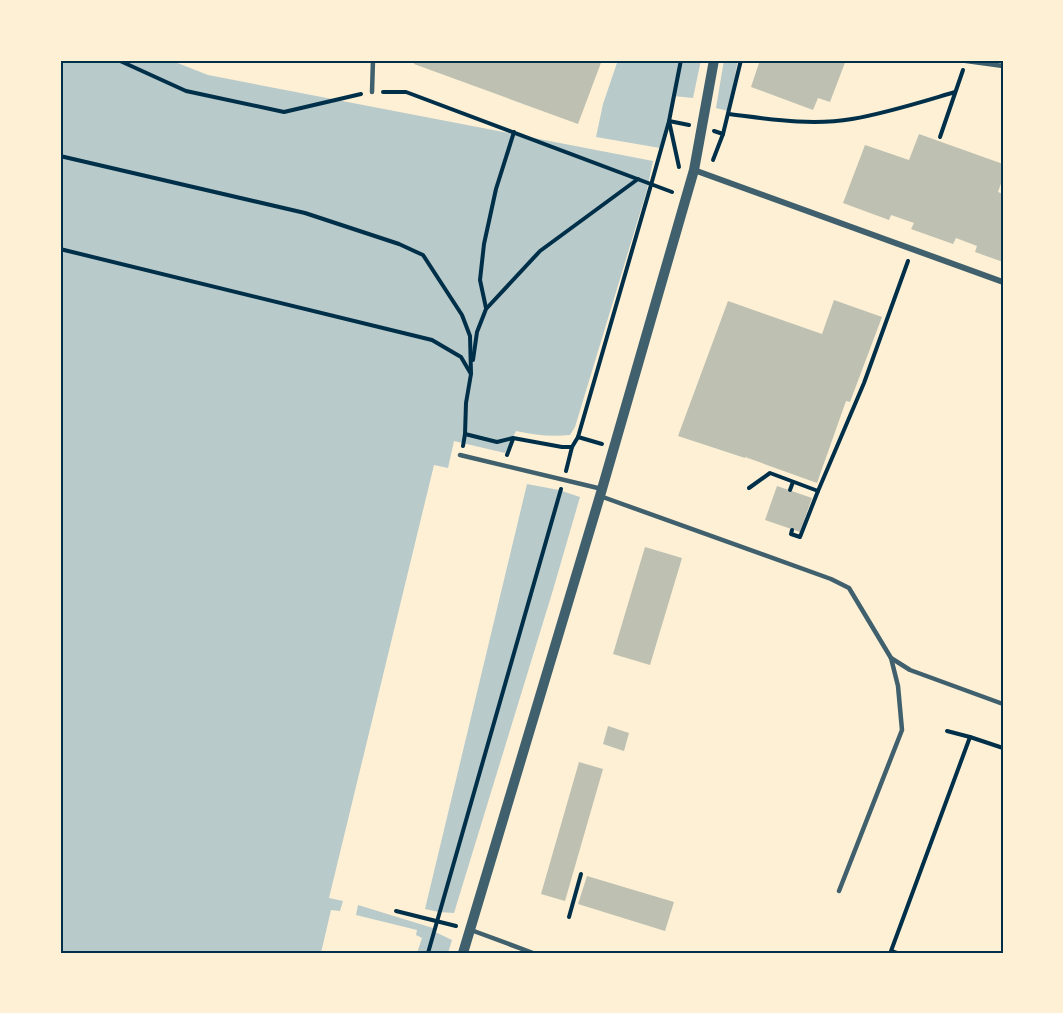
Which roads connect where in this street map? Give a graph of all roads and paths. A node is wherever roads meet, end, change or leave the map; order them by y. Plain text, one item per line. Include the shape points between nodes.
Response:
1 (118, 60) edge
2 (373, 60) edge
3 (681, 60) edge
4 (714, 60) edge
5 (741, 60) edge
6 (959, 60) edge
7 (966, 61) edge
8 (1003, 66) edge
9 (372, 92) junction
10 (955, 92) junction
11 (728, 114) junction
12 (669, 121) junction
13 (701, 127) junction
14 (514, 132) junction
15 (940, 137) dead end
16 (60, 156) edge
17 (694, 170) junction
18 (707, 175) junction
19 (638, 178) junction
20 (651, 185) junction
21 (686, 197) junction
22 (60, 249) edge
23 (912, 249) junction
24 (1003, 282) edge
25 (486, 309) junction
26 (471, 374) junction
27 (578, 437) junction
28 (572, 447) junction
29 (614, 447) junction
30 (460, 456) dead end
31 (563, 480) junction
32 (793, 482) junction
33 (749, 488) dead end
34 (790, 490) dead end
35 (818, 491) junction
36 (601, 492) junction
37 (792, 530) dead end
38 (891, 658) junction
39 (1003, 704) edge
40 (947, 731) dead end
41 (970, 737) junction
42 (1003, 748) edge
43 (581, 874) dead end
44 (839, 891) dead end
45 (396, 911) dead end
46 (569, 916) dead end
47 (437, 921) junction
48 (470, 930) junction
49 (428, 953) edge
50 (463, 953) edge
51 (533, 953) edge
52 (897, 953) edge

1 - 9 path via 186,91 284,112
2 - 9 lane
3 - 12 path
4 - 13 street
5 - 11 path
6 - 7 lane
7 - 8 lane
7 - 10 path
9 - 14 path via 406,92
10 - 11 path via 851,119 792,122
10 - 15 path
11 - 18 path
12 - 13 path
12 - 20 path
12 - 21 path
13 - 17 street
14 - 19 path
14 - 25 path via 484,244 480,280
16 - 26 path via 305,213 423,255 462,315 470,336
17 - 18 street
17 - 21 street
18 - 23 street
19 - 20 path
19 - 25 path via 540,251
20 - 21 path
20 - 27 path
21 - 29 street
22 - 26 path via 432,340 461,357
23 - 24 street
23 - 35 path via 864,383
25 - 26 path via 477,332
26 - 28 path via 465,434 497,442 513,438
27 - 28 path
27 - 29 path
28 - 31 path
29 - 36 street
30 - 31 lane
31 - 36 lane
31 - 47 path
32 - 33 path via 770,473
32 - 34 path
32 - 35 path
35 - 37 path via 800,537 791,534
36 - 38 lane via 849,588
36 - 48 street
38 - 39 lane via 910,670
38 - 44 lane via 902,729
40 - 41 path
41 - 42 path
41 - 52 path via 891,951
43 - 46 path
45 - 47 path
47 - 48 path
47 - 49 path
48 - 50 street
48 - 51 lane

